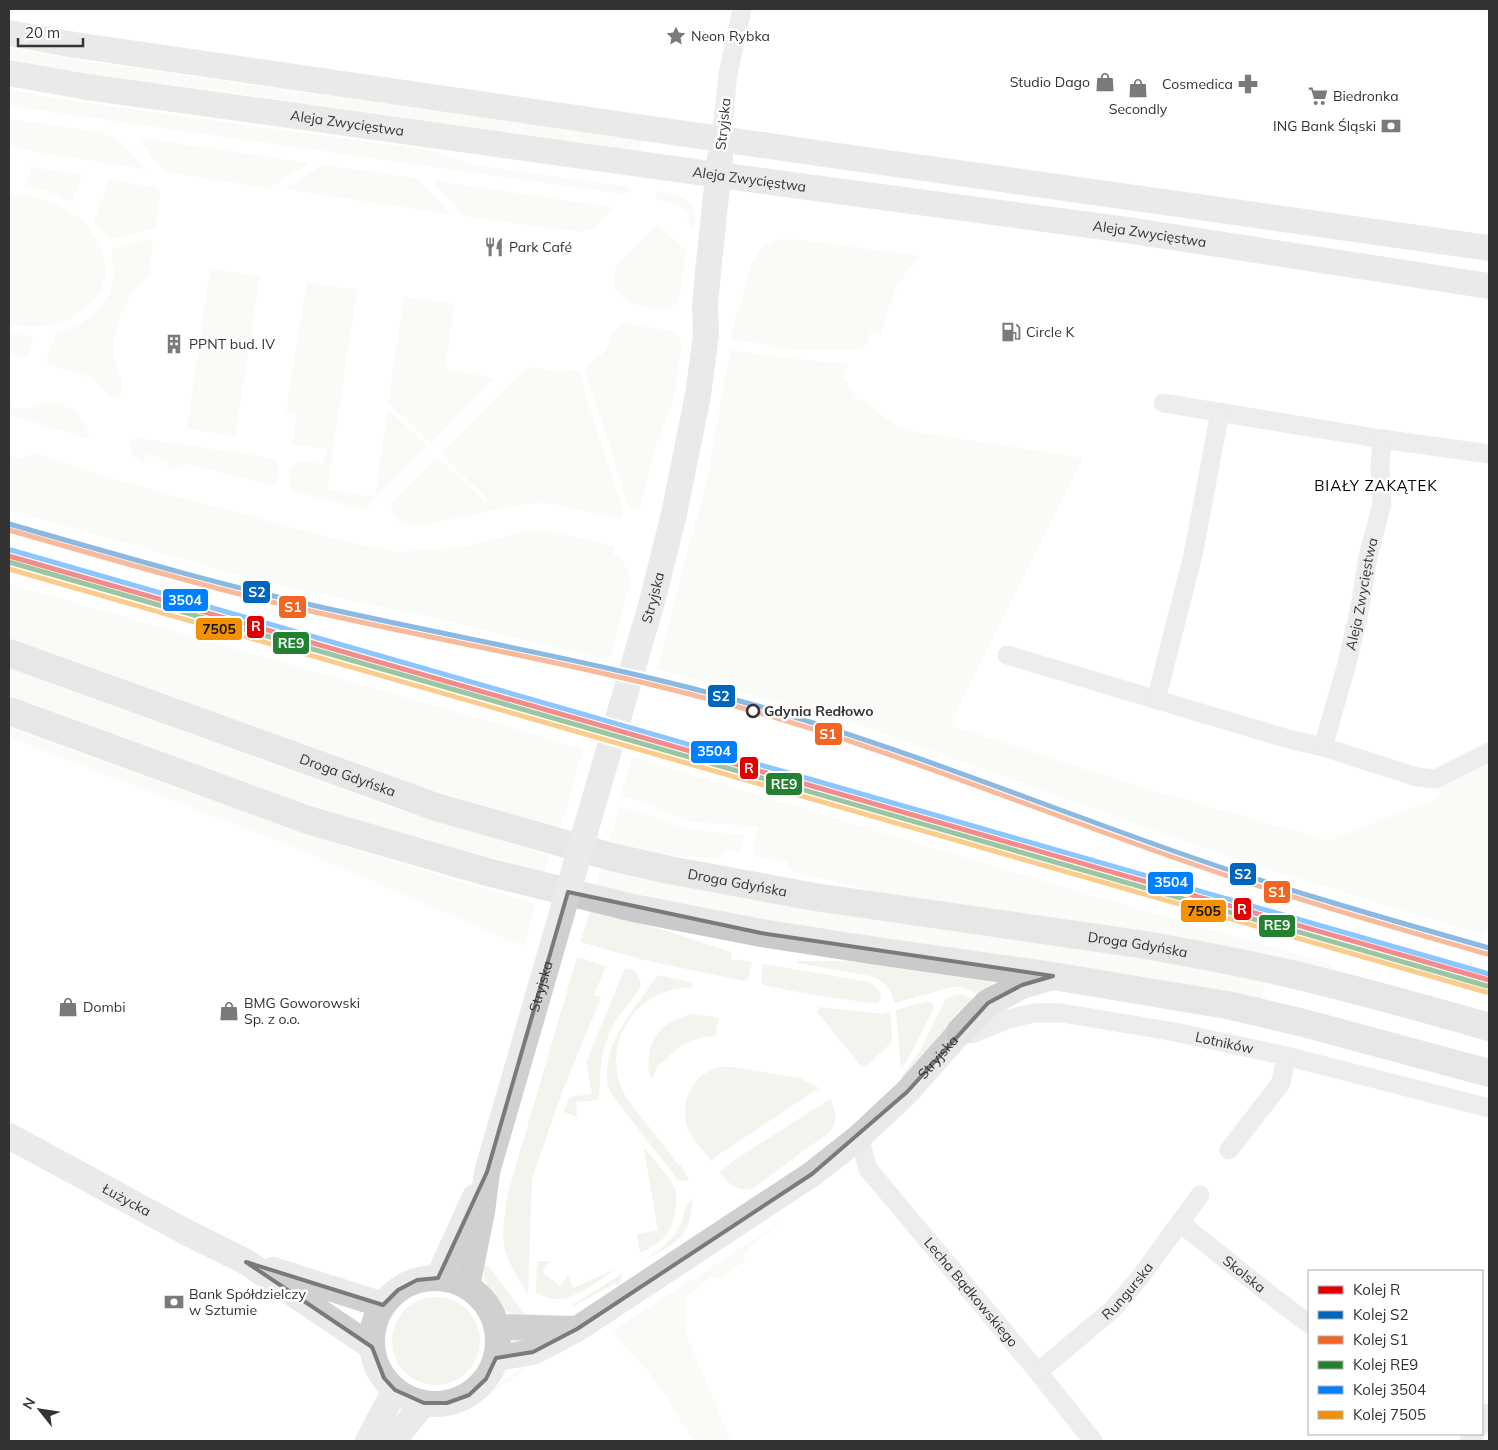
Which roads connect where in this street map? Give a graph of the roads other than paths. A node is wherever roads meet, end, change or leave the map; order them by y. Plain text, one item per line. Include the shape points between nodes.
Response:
1 (742, 9) edge
2 (9, 33) edge
3 (9, 73) edge
4 (721, 140) junction
5 (718, 175) junction
6 (1489, 248) edge
7 (1489, 286) edge
8 (1163, 402) dead end
9 (1220, 412) junction
10 (1382, 439) junction
11 (1489, 454) edge
12 (9, 653) edge
13 (1007, 655) dead end
14 (1156, 700) junction
15 (9, 711) edge
16 (1323, 747) junction
17 (1489, 752) edge
18 (1052, 976) junction
19 (1489, 1027) edge
20 (960, 1032) junction
21 (1286, 1056) junction
22 (1489, 1073) edge
23 (1489, 1108) edge
24 (9, 1136) edge
25 (859, 1137) junction
26 (1229, 1150) dead end
27 (488, 1172) junction
28 (1200, 1195) dead end
29 (1180, 1223) junction
30 (246, 1262) junction
31 (438, 1278) junction
32 (467, 1286) junction
33 (383, 1305) junction
34 (1308, 1323) edge
35 (497, 1327) junction
36 (577, 1329) junction
37 (372, 1347) junction
38 (496, 1358) junction
39 (1038, 1372) junction
40 (395, 1390) junction
41 (424, 1403) junction
42 (368, 1441) edge
43 (393, 1441) edge
44 (1093, 1441) edge

1 - 4 street, Stryjska via 728,74
2 - 4 main road
3 - 5 main road, Aleja Zwycięstwa via 87,87
4 - 5 main road, Stryjska
4 - 6 main road
5 - 7 main road, Aleja Zwycięstwa via 1127,230
5 - 27 main road, Stryjska, bridge via 708,272 706,334 698,395 674,514 660,573
8 - 9 street
9 - 10 street
9 - 14 street via 1193,555
10 - 11 street
10 - 16 street, Aleja Zwycięstwa via 1382,504 1346,667
12 - 19 main road, Droga Gdyńska via 436,807 608,856 815,897 1181,952 1287,974
13 - 14 street
14 - 16 street
15 - 18 main road via 308,820 487,872 633,908 761,933
16 - 17 street via 1417,777 1434,779
18 - 20 main road via 1022,985 988,1003
18 - 22 main road via 1227,1005
20 - 21 street, Lotników via 972,1034 1034,1013 1062,1014 1175,1032
20 - 25 main road, Stryjska via 907,1092
21 - 23 street, Lotników
21 - 26 street via 1281,1083
24 - 30 main road, Łużycka
25 - 36 main road, Stryjska via 812,1174
25 - 39 street, Lecha Bądkowskiego via 868,1169
27 - 31 main road, Stryjska
27 - 32 main road, Stryjska
28 - 29 street, Rungurska
29 - 34 street, Skolska
29 - 39 street, Rungurska via 1113,1309
30 - 33 main road, Łużycka
30 - 37 main road, Łużycka
31 - 32 main road
31 - 33 main road via 417,1280 398,1290
32 - 35 main road via 481,1297
33 - 37 main road via 374,1325
35 - 36 main road
35 - 38 main road via 499,1343
36 - 38 main road, Stryjska via 533,1352
37 - 40 main road via 384,1378
38 - 41 main road via 486,1379 469,1395 447,1403
39 - 44 street, Lecha Bądkowskiego
40 - 41 main road
40 - 42 main road
41 - 43 main road

